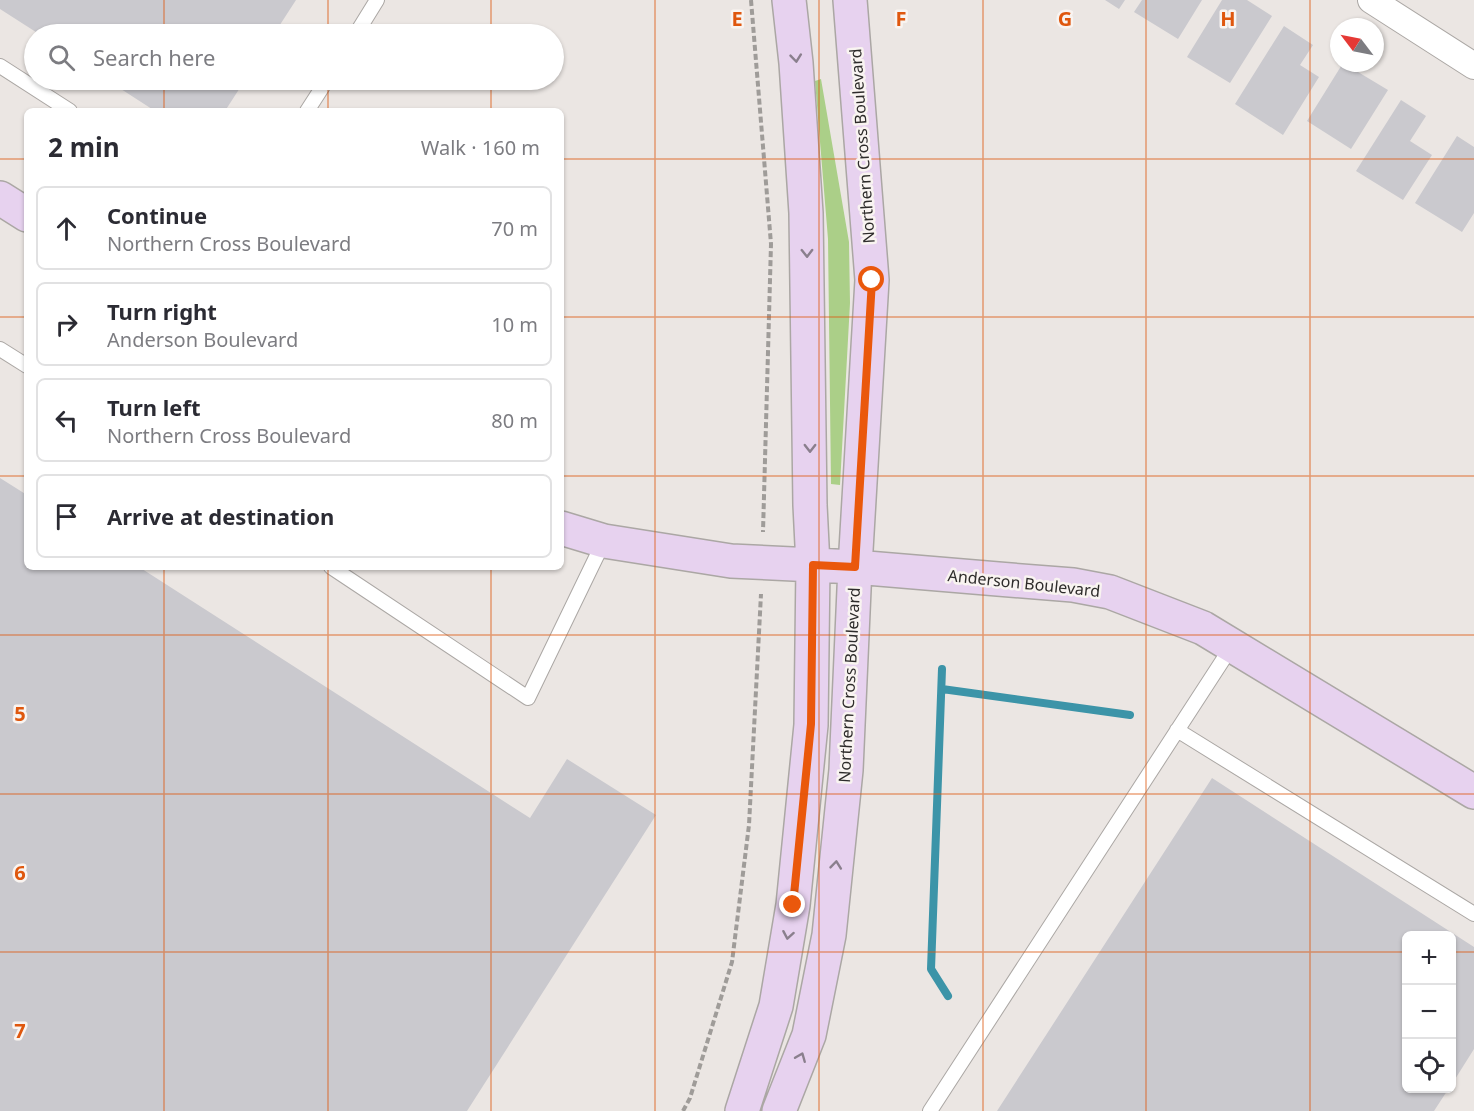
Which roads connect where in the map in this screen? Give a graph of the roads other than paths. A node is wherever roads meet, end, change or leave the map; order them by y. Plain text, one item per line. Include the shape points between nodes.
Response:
1 (377, 0) edge
2 (789, 0) edge
3 (850, 0) edge
4 (1371, 0) edge
5 (362, 24) edge
6 (0, 66) edge
7 (1474, 66) edge
8 (24, 81) edge
9 (37, 90) edge
10 (321, 90) edge
11 (65, 108) edge
12 (310, 108) edge
13 (0, 198) edge
14 (24, 213) edge
15 (0, 348) edge
16 (24, 364) edge
17 (564, 529) edge
18 (604, 541) junction
19 (813, 565) junction
20 (855, 567) junction
21 (336, 570) edge
22 (1232, 646) junction
23 (1177, 730) junction
24 (1474, 792) edge
25 (1474, 914) edge
26 (742, 1111) edge
27 (779, 1111) edge
28 (930, 1111) edge

1 - 5 lane
2 -> 19 street via 807,213
3 - 20 street, Northern Cross Boulevard via 872,280
4 - 7 street
6 - 8 lane
9 - 11 lane
10 - 12 lane
13 - 14 street
15 - 16 lane
17 - 18 street, Anderson Boulevard
18 - 19 street, Anderson Boulevard via 731,561
18 - 21 lane via 528,698
19 - 20 street, Anderson Boulevard
19 -> 26 street via 811,724 793,905 776,1006
20 - 22 street, Anderson Boulevard via 1073,585 1110,592 1203,628
27 -> 20 street, Northern Cross Boulevard via 809,1035 829,935 846,770
22 - 23 lane
22 - 24 street, Anderson Boulevard
23 - 25 lane
23 - 28 lane

